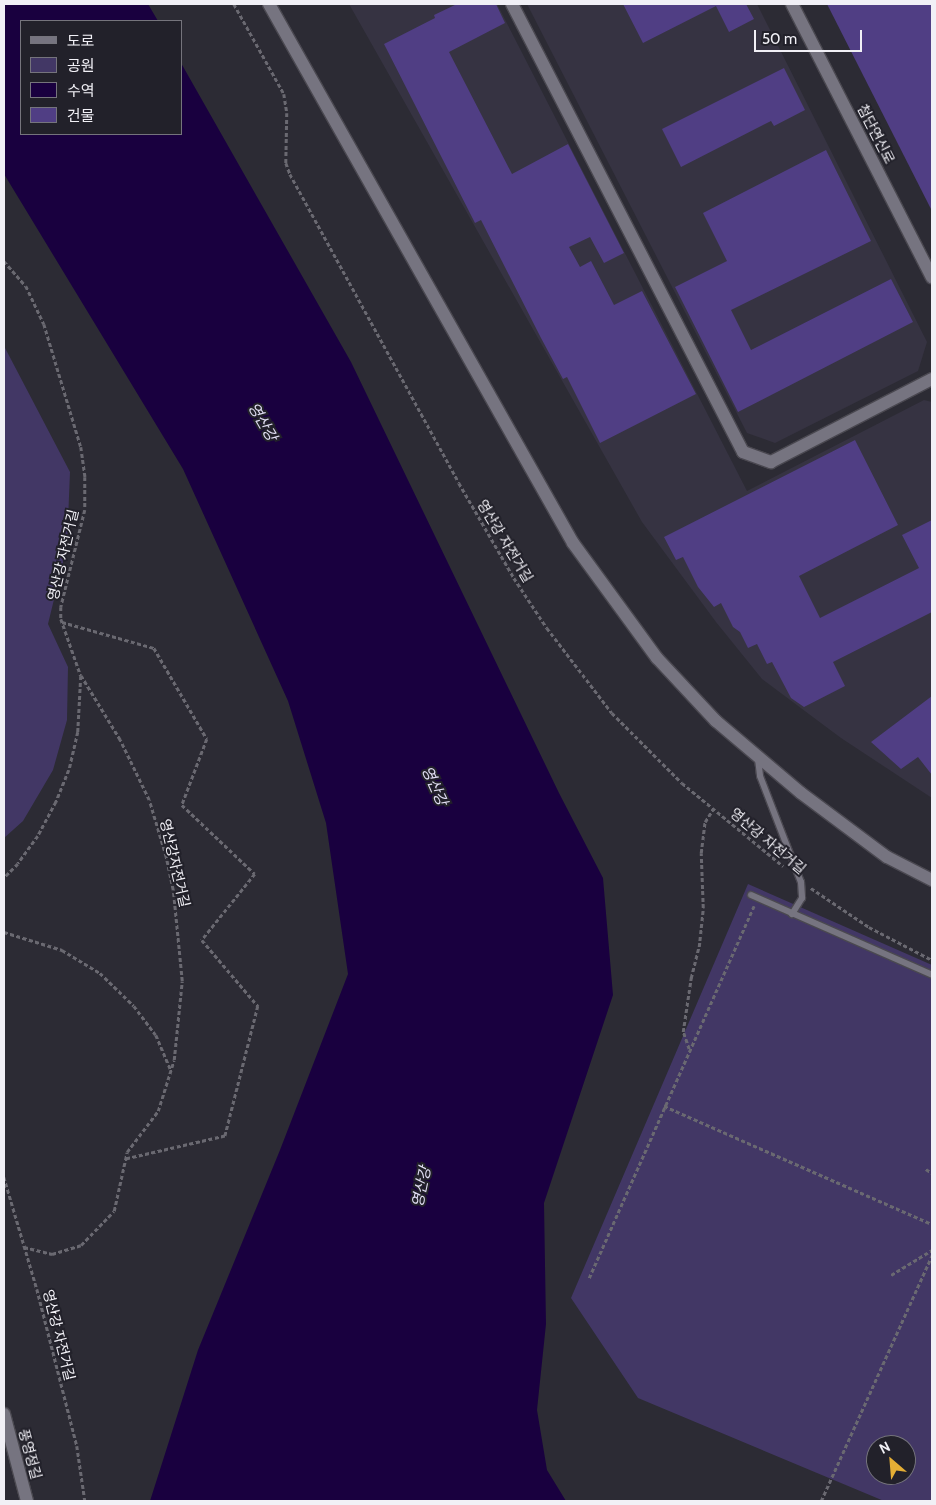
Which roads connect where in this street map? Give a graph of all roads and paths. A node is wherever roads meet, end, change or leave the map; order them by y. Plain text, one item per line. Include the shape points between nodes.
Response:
1 (234, 4) edge
2 (269, 4) edge
3 (512, 4) edge
4 (792, 4) edge
5 (4, 261) edge
6 (932, 277) edge
7 (932, 379) edge
8 (62, 622) junction
9 (82, 676) junction
10 (758, 758) junction
11 (713, 809) junction
12 (4, 878) edge
13 (932, 880) edge
14 (801, 882) junction
15 (754, 897) joint
16 (792, 914) junction
17 (4, 932) edge
18 (932, 960) edge
19 (932, 975) edge
20 (689, 1050) junction
21 (170, 1071) junction
22 (664, 1106) junction
23 (125, 1159) junction
24 (926, 1169) dead end
25 (932, 1173) edge
26 (4, 1177) edge
27 (932, 1224) edge
28 (24, 1248) junction
29 (932, 1250) edge
30 (932, 1255) edge
31 (891, 1276) dead end
32 (589, 1278) dead end
33 (4, 1414) edge
34 (27, 1501) edge
35 (85, 1501) edge
36 (821, 1501) edge

1 - 11 path, 영산강 자전거길 via 284,94 286,163 290,174 458,484 547,628 612,713
2 - 10 street via 574,543 657,658 716,721
3 - 7 street via 743,452 771,462
4 - 6 street, 첨단연신로
5 - 8 path, 영산강 자전거길 via 26,286 44,324 81,447 85,478 84,510 61,607
8 - 9 path, 영산강 자전거길
8 - 23 path via 154,648 207,740 182,805 255,874 202,940 258,1006 225,1136
9 - 12 path, 영산강 자전거길 via 78,732 69,770 38,836
9 - 21 path, 영산강자전거길 via 138,775 166,857 178,923 182,982
10 - 13 street via 887,857
10 - 14 lane via 760,776
11 - 14 path, 영산강 자전거길
11 - 20 path via 705,822 699,947 683,1032
14 - 16 lane via 802,898
14 - 18 path, 영산강 자전거길 via 869,927
15 - 16 lane
15 - 20 path
16 - 19 lane
17 - 21 path via 62,950 100,973 134,1006 156,1035
20 - 22 path
21 - 23 path, 영산강자전거길 via 158,1112
22 - 27 path
22 - 32 path
23 - 28 path, 영산강자전거길 via 114,1210 82,1245 52,1254
24 - 25 path
26 - 28 path, 영산강 자전거길
28 - 35 path, 영산강 자전거길 via 38,1289 77,1446
29 - 31 path
30 - 36 path
33 - 34 street, 풍영정길

